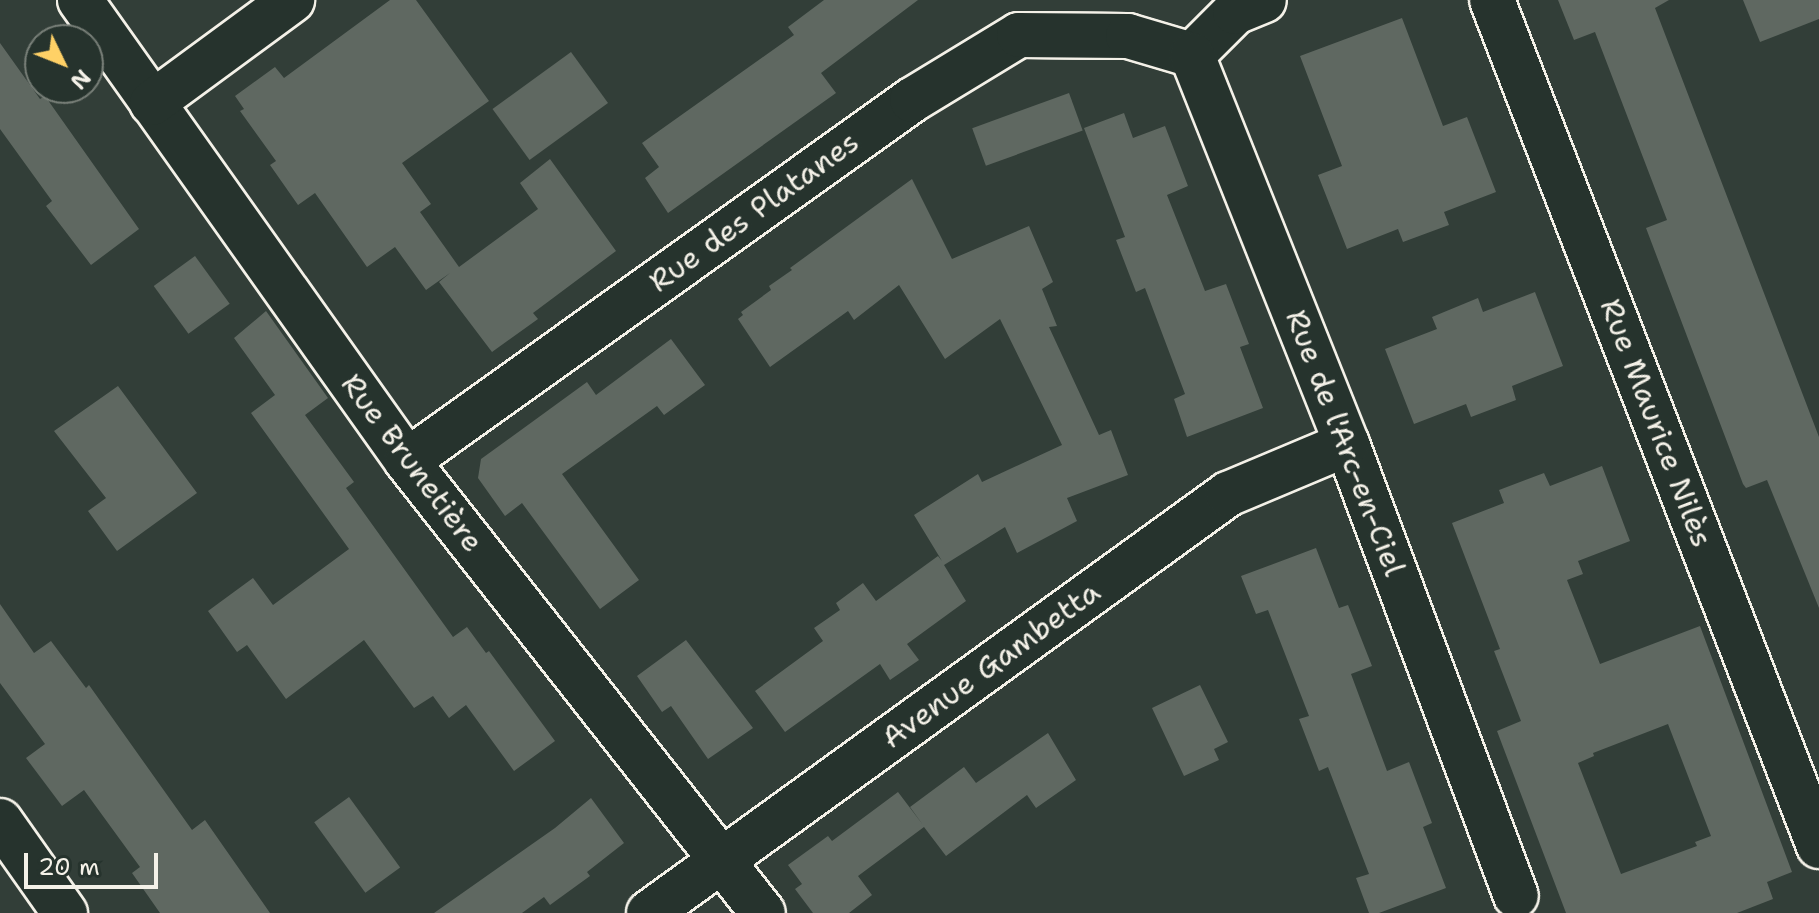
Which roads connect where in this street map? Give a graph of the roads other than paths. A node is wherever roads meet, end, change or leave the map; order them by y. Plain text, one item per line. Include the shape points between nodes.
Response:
1 (80, 0) edge
2 (292, 0) edge
3 (1264, 0) edge
4 (1492, 0) edge
5 (1192, 55) junction
6 (152, 103) junction
7 (1347, 444) junction
8 (407, 461) junction
9 (0, 821) edge
10 (1819, 846) edge
11 (723, 859) junction
12 (1509, 907) edge
13 (65, 913) edge
14 (649, 913) edge
15 (763, 913) edge

1 - 6 street, Rue Brunetière
2 - 6 street
3 - 5 street via 1235,12
4 - 10 street, Rue Maurice Nilès
5 - 7 street, Rue de l'Arc-en-Ciel
5 - 8 street, Rue des Platanes via 1128,36 1019,35 912,100
6 - 8 street, Rue Brunetière
7 - 11 street, Avenue Gambetta via 1228,494
7 - 12 street, Rue de l'Arc-en-Ciel
8 - 11 street, Rue Brunetière
9 - 13 street
11 - 14 street, Avenue Gambetta
11 - 15 street, Rue Brunetière

